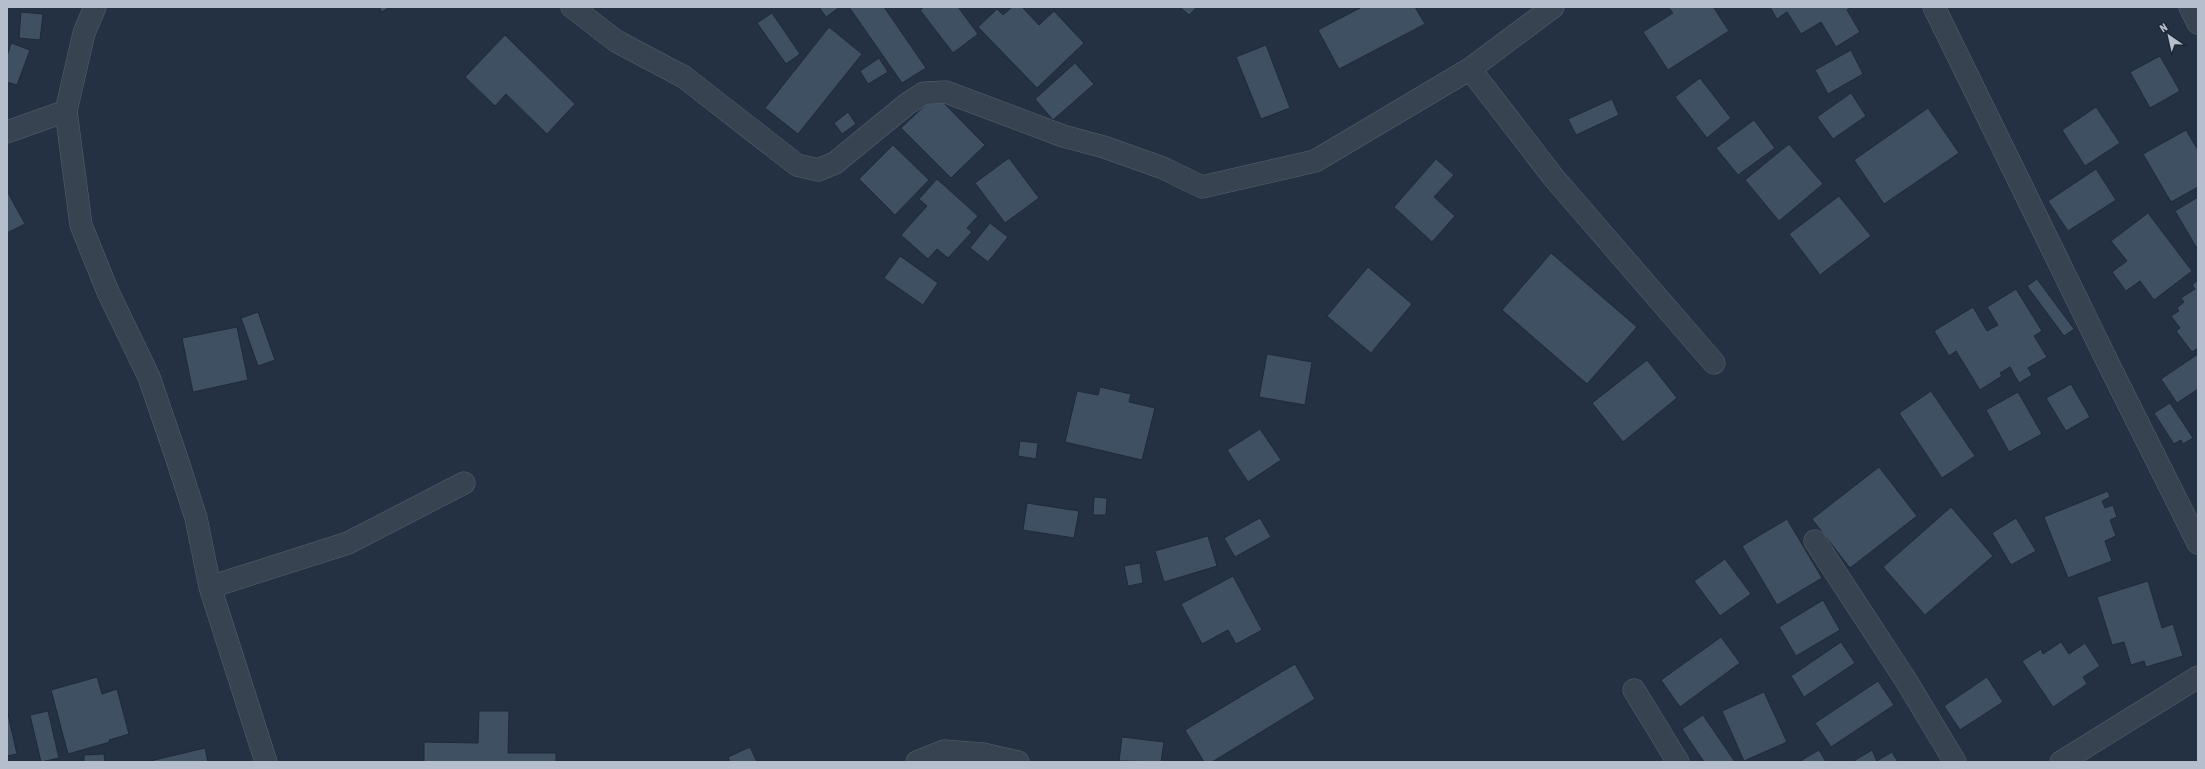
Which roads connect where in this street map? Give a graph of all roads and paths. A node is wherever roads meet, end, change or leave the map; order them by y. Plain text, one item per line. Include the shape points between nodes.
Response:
1 (94, 7) edge
2 (572, 7) edge
3 (1553, 7) edge
4 (1934, 7) edge
5 (1470, 69) junction
6 (66, 111) junction
7 (7, 132) edge
8 (1714, 363) dead end
9 (464, 483) dead end
10 (1814, 541) dead end
11 (2198, 543) edge
12 (210, 587) junction
13 (2198, 677) edge
14 (1634, 690) dead end
15 (266, 762) edge
16 (917, 762) edge
17 (1018, 762) edge
18 (1678, 762) edge
19 (1955, 762) edge
20 (2062, 762) edge

1 - 6 street via 84,33
2 - 5 street via 616,41 684,77 797,165 818,170 835,163 924,93 946,92 1063,136 1104,147 1163,168 1202,187 1314,161
3 - 5 street
4 - 11 street
5 - 8 street via 1554,178
6 - 7 street
6 - 12 street via 81,225 108,292 149,377 196,518
9 - 12 street via 348,543
10 - 19 street via 1907,682
12 - 15 street
13 - 20 street
14 - 18 street
16 - 17 street via 944,751 983,754

